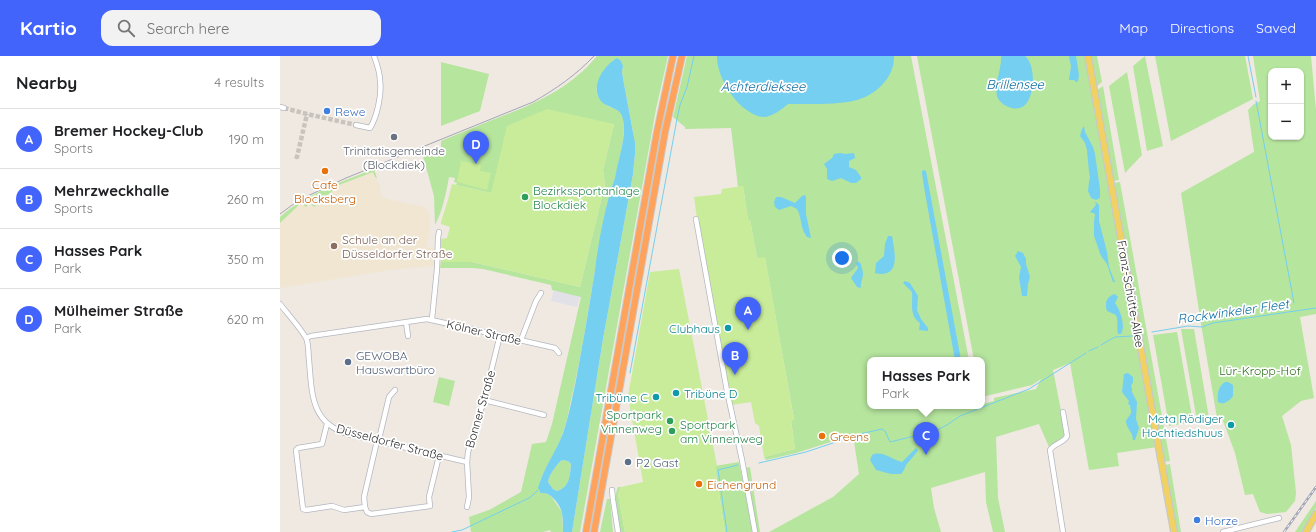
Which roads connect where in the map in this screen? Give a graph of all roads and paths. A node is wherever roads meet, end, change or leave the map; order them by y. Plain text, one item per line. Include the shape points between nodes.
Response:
1 (374, 56) edge
2 (673, 56) edge
3 (682, 56) edge
4 (1088, 56) edge
5 (356, 125) tunnel mouth
6 (696, 219) dead end
7 (439, 232) dead end
8 (541, 293) dead end
9 (280, 304) edge
10 (432, 319) junction
11 (406, 322) junction
12 (500, 335) junction
13 (408, 336) dead end
14 (306, 338) junction
15 (521, 340) junction
16 (559, 353) dead end
17 (395, 390) dead end
18 (484, 400) junction
19 (1063, 412) dead end
20 (544, 415) dead end
21 (328, 424) junction
22 (377, 441) junction
23 (439, 456) junction
24 (467, 462) junction
25 (612, 490) dead end
26 (365, 507) junction
27 (467, 507) dead end
28 (1316, 514) edge
29 (1279, 518) dead end
30 (586, 532) edge
31 (594, 532) edge
32 (618, 532) edge
33 (755, 532) edge
34 (1063, 532) edge
35 (1174, 532) edge
36 (1224, 532) edge
37 (1306, 532) edge

1 - 5 street via 380,81 374,123 370,128
2 - 30 highway via 657,132
3 - 31 highway via 665,132
4 - 35 main road, Franz-Schütte-Allee
6 - 33 street
7 - 10 street
8 - 15 street
9 - 14 street
10 - 11 street, Kölner Straße
10 - 12 street, Kölner Straße
11 - 13 street
11 - 14 street, Kölner Straße
12 - 15 street, Kölner Straße
12 - 18 street, Bonner Straße
14 - 21 street, Düsseldorfer Straße via 313,399 318,413
15 - 16 street, Kölner Straße via 555,348
17 - 22 street via 389,397
18 - 20 street
18 - 24 street, Bonner Straße
19 - 34 street via 1066,439 1050,450
21 - 22 street, Düsseldorfer Straße via 339,431
21 - 26 street via 322,444 296,450 303,509 332,506 344,510
22 - 23 street, Düsseldorfer Straße
22 - 26 street via 364,497
23 - 24 street, Düsseldorfer Straße
23 - 26 street via 429,497 430,506 371,514
24 - 27 street, Bonner Straße
25 - 32 street
28 - 37 main road
29 - 36 street

